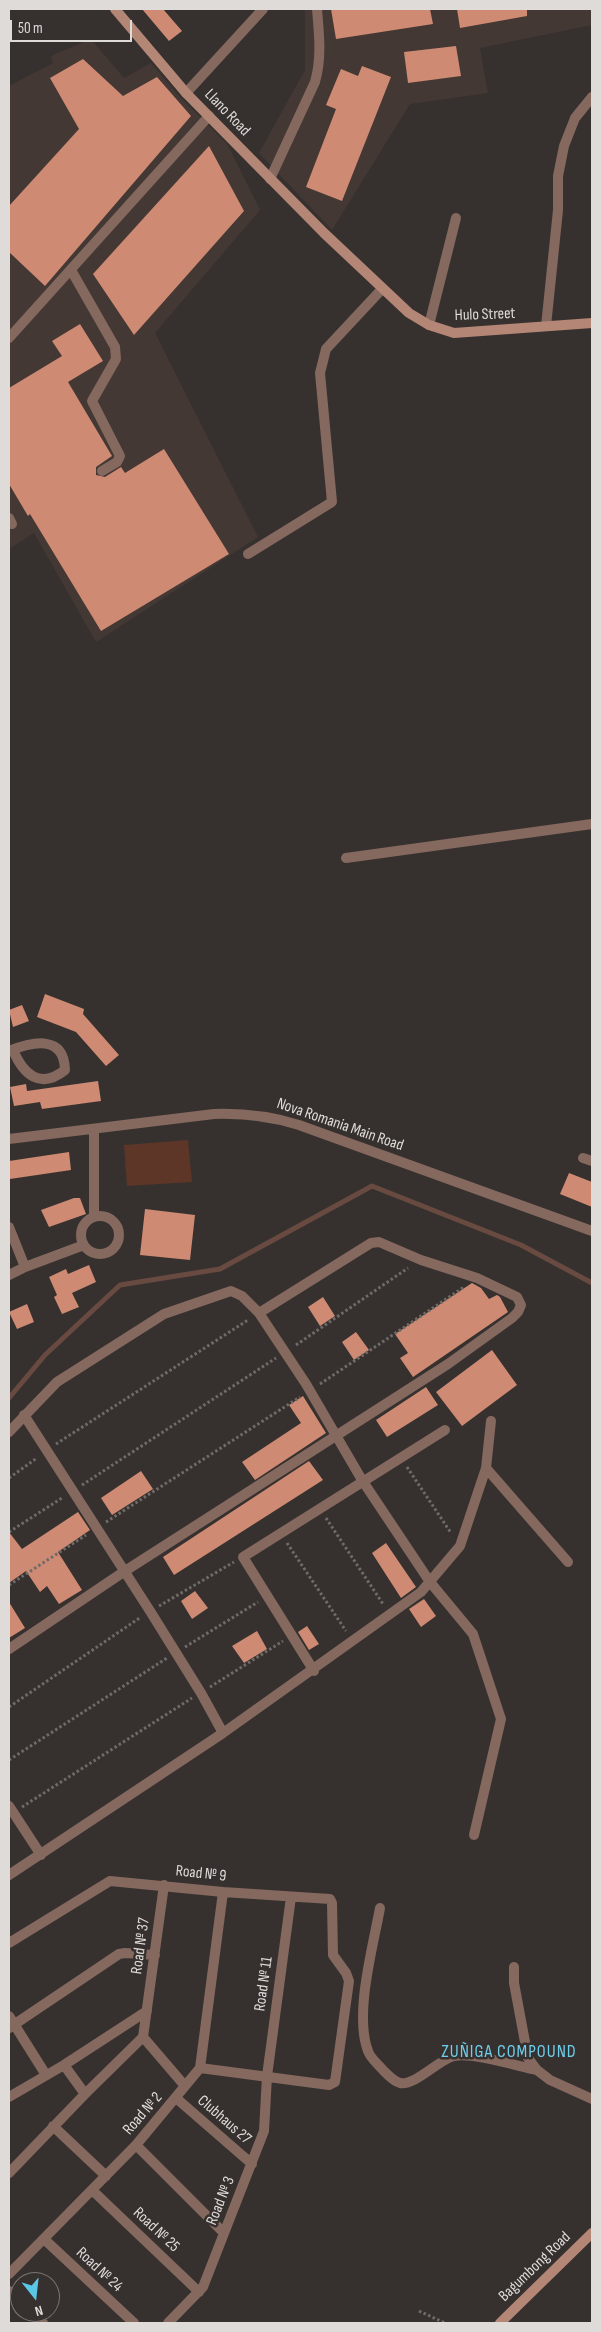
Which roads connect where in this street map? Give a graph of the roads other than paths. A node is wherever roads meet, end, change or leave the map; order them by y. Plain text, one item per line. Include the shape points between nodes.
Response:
1 (115, 9) edge
2 (263, 9) edge
3 (317, 9) edge
4 (186, 93) junction
5 (592, 97) edge
6 (209, 116) junction
7 (270, 179) junction
8 (456, 218) dead end
9 (324, 233) joint
10 (70, 270) junction
11 (382, 289) junction
12 (592, 323) edge
13 (429, 325) junction
14 (546, 326) junction
15 (9, 338) edge
16 (102, 471) dead end
17 (248, 554) dead end
18 (592, 824) edge
19 (346, 858) dead end
20 (11, 1050) edge
21 (94, 1129) junction
22 (9, 1139) edge
23 (94, 1216) junction
24 (9, 1227) edge
25 (592, 1231) edge
26 (84, 1245) junction
27 (25, 1267) junction
28 (9, 1275) edge
29 (260, 1313) junction
30 (24, 1415) junction
31 (491, 1421) dead end
32 (445, 1430) dead end
33 (9, 1432) edge
34 (337, 1434) junction
35 (486, 1468) junction
36 (362, 1480) junction
37 (568, 1562) dead end
38 (125, 1571) junction
39 (430, 1582) junction
40 (9, 1649) edge
41 (314, 1671) junction
42 (223, 1733) junction
43 (11, 1809) edge
44 (474, 1835) dead end
45 (41, 1855) junction
46 (9, 1875) edge
47 (164, 1885) junction
48 (223, 1892) junction
49 (291, 1897) junction
50 (380, 1908) dead end
51 (9, 1943) edge
52 (155, 1955) junction
53 (514, 1967) dead end
54 (146, 2011) junction
55 (10, 2023) edge
56 (143, 2037) junction
57 (64, 2065) junction
58 (200, 2068) junction
59 (537, 2070) junction
60 (46, 2075) junction
61 (267, 2076) junction
62 (185, 2086) junction
63 (85, 2094) junction
64 (9, 2097) edge
65 (176, 2098) junction
66 (592, 2099) edge
67 (53, 2126) junction
68 (136, 2145) junction
69 (252, 2164) junction
70 (9, 2173) edge
71 (106, 2176) junction
72 (92, 2190) junction
73 (224, 2232) junction
74 (592, 2234) edge
75 (44, 2239) junction
76 (9, 2274) edge
77 (199, 2292) junction
78 (134, 2323) edge
79 (168, 2323) edge
80 (500, 2323) edge

1 - 4 main road, Llano Road
2 - 4 street
3 - 7 street via 320,65
4 - 6 main road, Llano Road
5 - 14 street via 575,118 564,146 558,176 558,210
6 - 7 main road, Llano Road
6 - 10 street
7 - 9 main road, Llano Road
8 - 13 street
9 - 11 main road, Hulo Street
10 - 15 street
10 - 16 street via 116,354 92,401 120,456 117,462
11 - 13 main road, Hulo Street via 409,313
11 - 17 street via 331,343 322,359 320,373 332,502
12 - 14 main road, Hulo Street
13 - 14 main road, Hulo Street via 454,333
18 - 19 street
20 - 20 street via 23,1070 32,1077 44,1078 65,1070 65,1059 49,1044 39,1042
21 - 22 street, Nova Romania Main Road
21 - 23 street
21 - 25 street, Nova Romania Main Road via 214,1114 272,1116
23 - 26 street via 84,1224 81,1232
23 - 26 street via 106,1217 116,1225 119,1231 117,1243 102,1254 94,1253
24 - 27 street
26 - 27 street
27 - 28 street
29 - 30 street via 242,1296 231,1292 164,1314 56,1382
29 - 34 street
29 - 34 street via 370,1243 379,1242 477,1278 517,1297 521,1305 518,1312 448,1364
30 - 33 street
30 - 38 street
31 - 35 street
32 - 36 street
34 - 36 street
34 - 38 street
35 - 37 street
35 - 39 street via 460,1546
36 - 39 street
36 - 41 street via 243,1557
38 - 40 street
38 - 42 street
39 - 41 street
39 - 44 street via 473,1634 502,1719
41 - 42 street
42 - 45 street
43 - 45 street
45 - 46 street
47 - 48 street, Road № 9
47 - 51 street, Road № 9 via 108,1881
47 - 52 street, Road № 37
48 - 49 street, Road № 9
48 - 58 street
49 - 61 street, Road № 11
49 - 61 street, Road № 9 via 330,1899 333,1955 349,1981 335,2082 329,2085
50 - 59 street via 365,1990 363,2032 368,2053 389,2077 400,2083 410,2082 456,2055
52 - 54 street, Road № 37
52 - 55 street via 119,1954
53 - 59 street via 514,1984 528,2058
54 - 56 street, Road № 37
54 - 57 street
55 - 60 street
56 - 62 street
56 - 63 street
57 - 60 street
57 - 63 street
58 - 61 street
58 - 62 street, Road № 2
59 - 66 street via 550,2080
60 - 64 street
61 - 69 street, Road № 3 via 264,2131
62 - 65 street, Road № 2
63 - 67 street
65 - 68 street, Road № 2
65 - 69 street, Clubhaus 27
67 - 70 street
67 - 71 street
68 - 71 street, Road № 2
68 - 73 street
69 - 73 street, Road № 3
71 - 72 street, Road № 2
72 - 75 street, Road № 2
72 - 77 street, Road № 25
73 - 77 street, Road № 3
74 - 80 main road, Bagumbong Road
75 - 76 street, Road № 2
75 - 78 street, Road № 24
77 - 79 street, Road № 3

